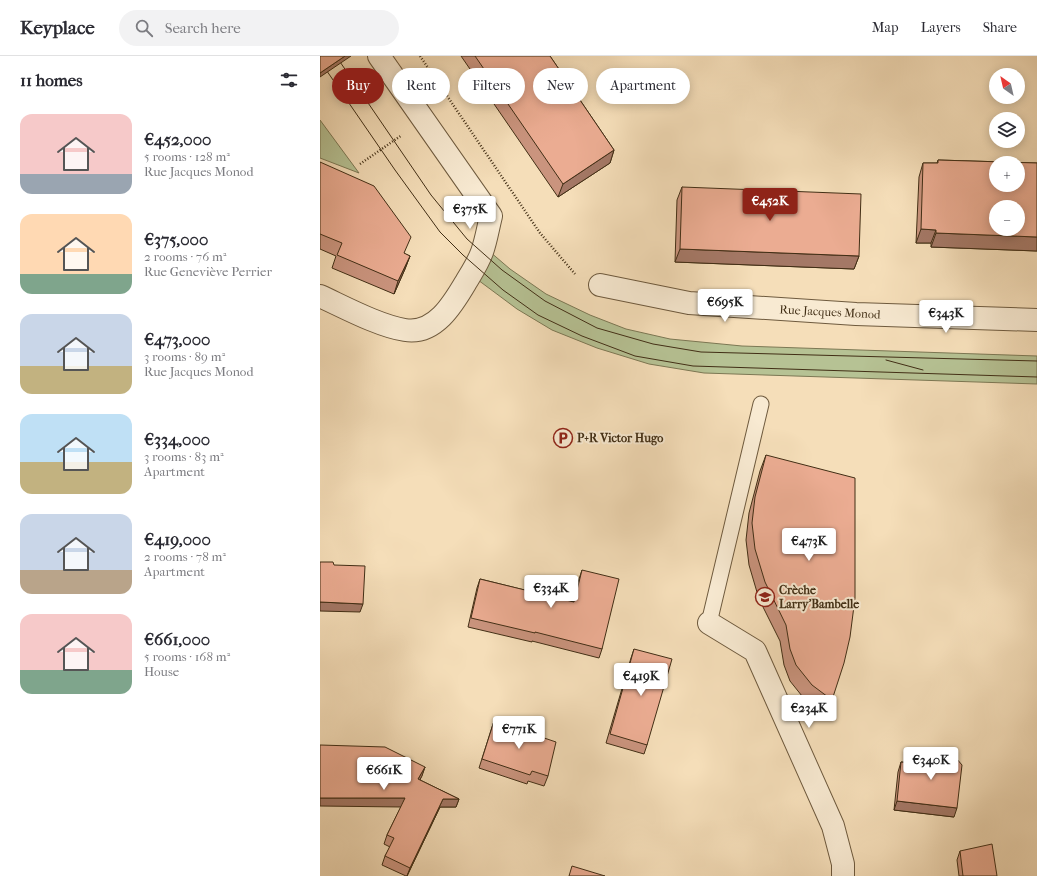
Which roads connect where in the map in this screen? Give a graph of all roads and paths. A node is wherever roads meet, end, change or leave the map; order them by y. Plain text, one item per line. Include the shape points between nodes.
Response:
1 (379, 56) edge
2 (420, 56) edge
3 (404, 134) dead end
4 (360, 164) dead end
5 (578, 277) dead end
6 (600, 285) dead end
7 (320, 296) edge
8 (1037, 320) edge
9 (761, 404) dead end
10 (710, 624) joint
11 (843, 876) edge

1 - 7 street via 491,216 482,252 475,266 452,305 430,326 406,331 387,326
2 - 5 path via 540,233
3 - 4 path
6 - 8 street, Rue Jacques Monod via 689,303 856,314
9 - 10 lane
10 - 11 street via 755,651 833,826 843,864

